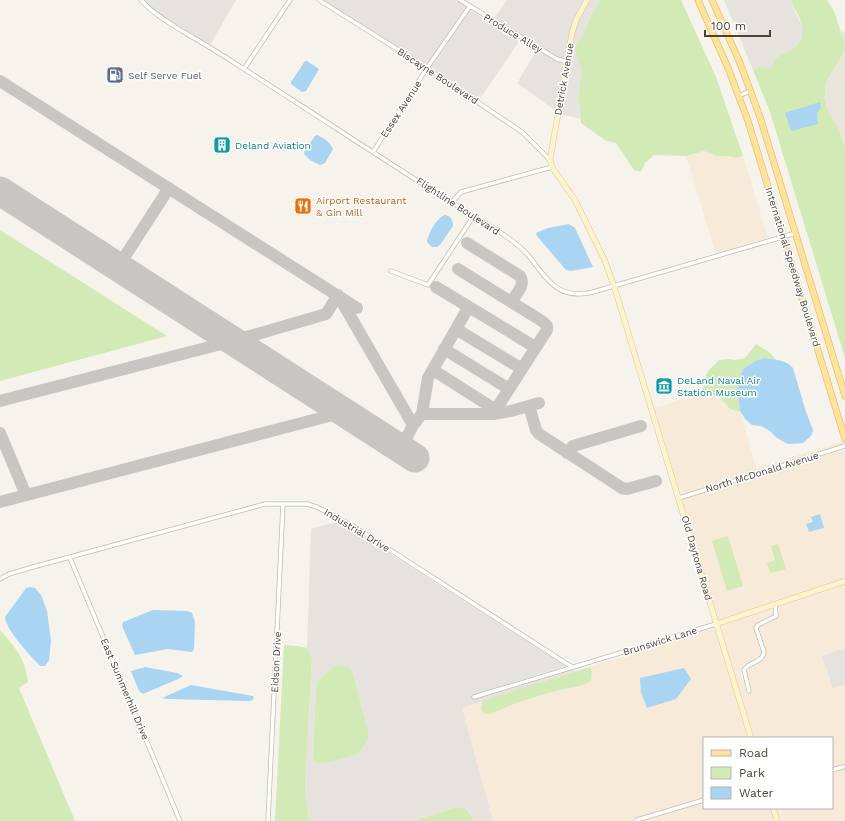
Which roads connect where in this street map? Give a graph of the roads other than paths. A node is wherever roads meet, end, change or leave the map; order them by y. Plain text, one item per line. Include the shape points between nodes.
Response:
1 (141, 0) edge
2 (290, 0) edge
3 (319, 0) edge
4 (460, 0) edge
5 (587, 0) edge
6 (698, 0) edge
7 (712, 0) edge
8 (470, 6) junction
9 (567, 62) junction
10 (427, 68) junction
11 (244, 69) junction
12 (750, 91) junction
13 (739, 96) junction
14 (374, 152) junction
15 (550, 160) junction
16 (552, 167) junction
17 (451, 203) junction
18 (473, 217) junction
19 (796, 232) junction
20 (783, 236) junction
21 (391, 271) dead end
22 (614, 286) junction
23 (845, 396) edge
24 (843, 430) edge
25 (845, 438) edge
26 (845, 446) edge
27 (679, 498) junction
28 (283, 504) junction
29 (70, 558) junction
30 (0, 579) edge
31 (845, 581) edge
32 (775, 604) junction
33 (716, 624) junction
34 (572, 667) junction
35 (749, 691) dead end
36 (474, 697) dead end
37 (751, 737) edge
38 (843, 767) dead end
39 (833, 770) edge
40 (703, 800) edge
41 (773, 809) edge
42 (637, 820) edge
43 (180, 821) edge
44 (268, 821) edge
45 (777, 821) edge

1 - 11 street, Flightline Boulevard via 159,16
2 - 11 street
3 - 10 street, Biscayne Boulevard
4 - 8 street, Produce Alley
5 - 9 street, Detrick Avenue via 572,32
6 - 13 main road, International Speedway Boulevard
7 - 12 main road, International Speedway Boulevard
8 - 9 street, Produce Alley via 557,60
8 - 10 street, Essex Avenue
9 - 15 street, Detrick Avenue
10 - 14 street, Essex Avenue
10 - 15 street, Biscayne Boulevard via 522,132
11 - 14 street, Flightline Boulevard
12 - 13 street
12 - 19 main road, International Speedway Boulevard
13 - 20 main road, International Speedway Boulevard
14 - 17 street, Flightline Boulevard
15 - 16 street
16 - 17 street via 461,192
16 - 22 street via 575,200 605,261
17 - 18 street, Flightline Boulevard
18 - 21 street via 428,285
18 - 22 street, Flightline Boulevard via 517,245 547,280 564,292 585,294
19 - 20 street, Flightline Boulevard
19 - 23 main road, International Speedway Boulevard
20 - 22 street, Flightline Boulevard
20 - 24 main road, International Speedway Boulevard
22 - 27 street, Old Daytona Road
24 - 25 main road, International Speedway Boulevard
26 - 27 street, North McDonald Avenue
27 - 33 street, Old Daytona Road
28 - 29 street, Industrial Drive via 265,504
28 - 34 street, Industrial Drive via 308,504 353,526
28 - 44 street, Eidson Drive
29 - 30 street, Industrial Drive via 9,574
29 - 43 street, East Summerhill Drive
31 - 32 street, Brunswick Lane
32 - 33 street, Brunswick Lane
32 - 35 street via 776,616 756,628 764,652 760,660 748,665 744,670
33 - 34 street, Brunswick Lane
33 - 37 street, Old Daytona Road
34 - 36 street, Brunswick Lane
38 - 39 street
40 - 42 street
41 - 45 street

